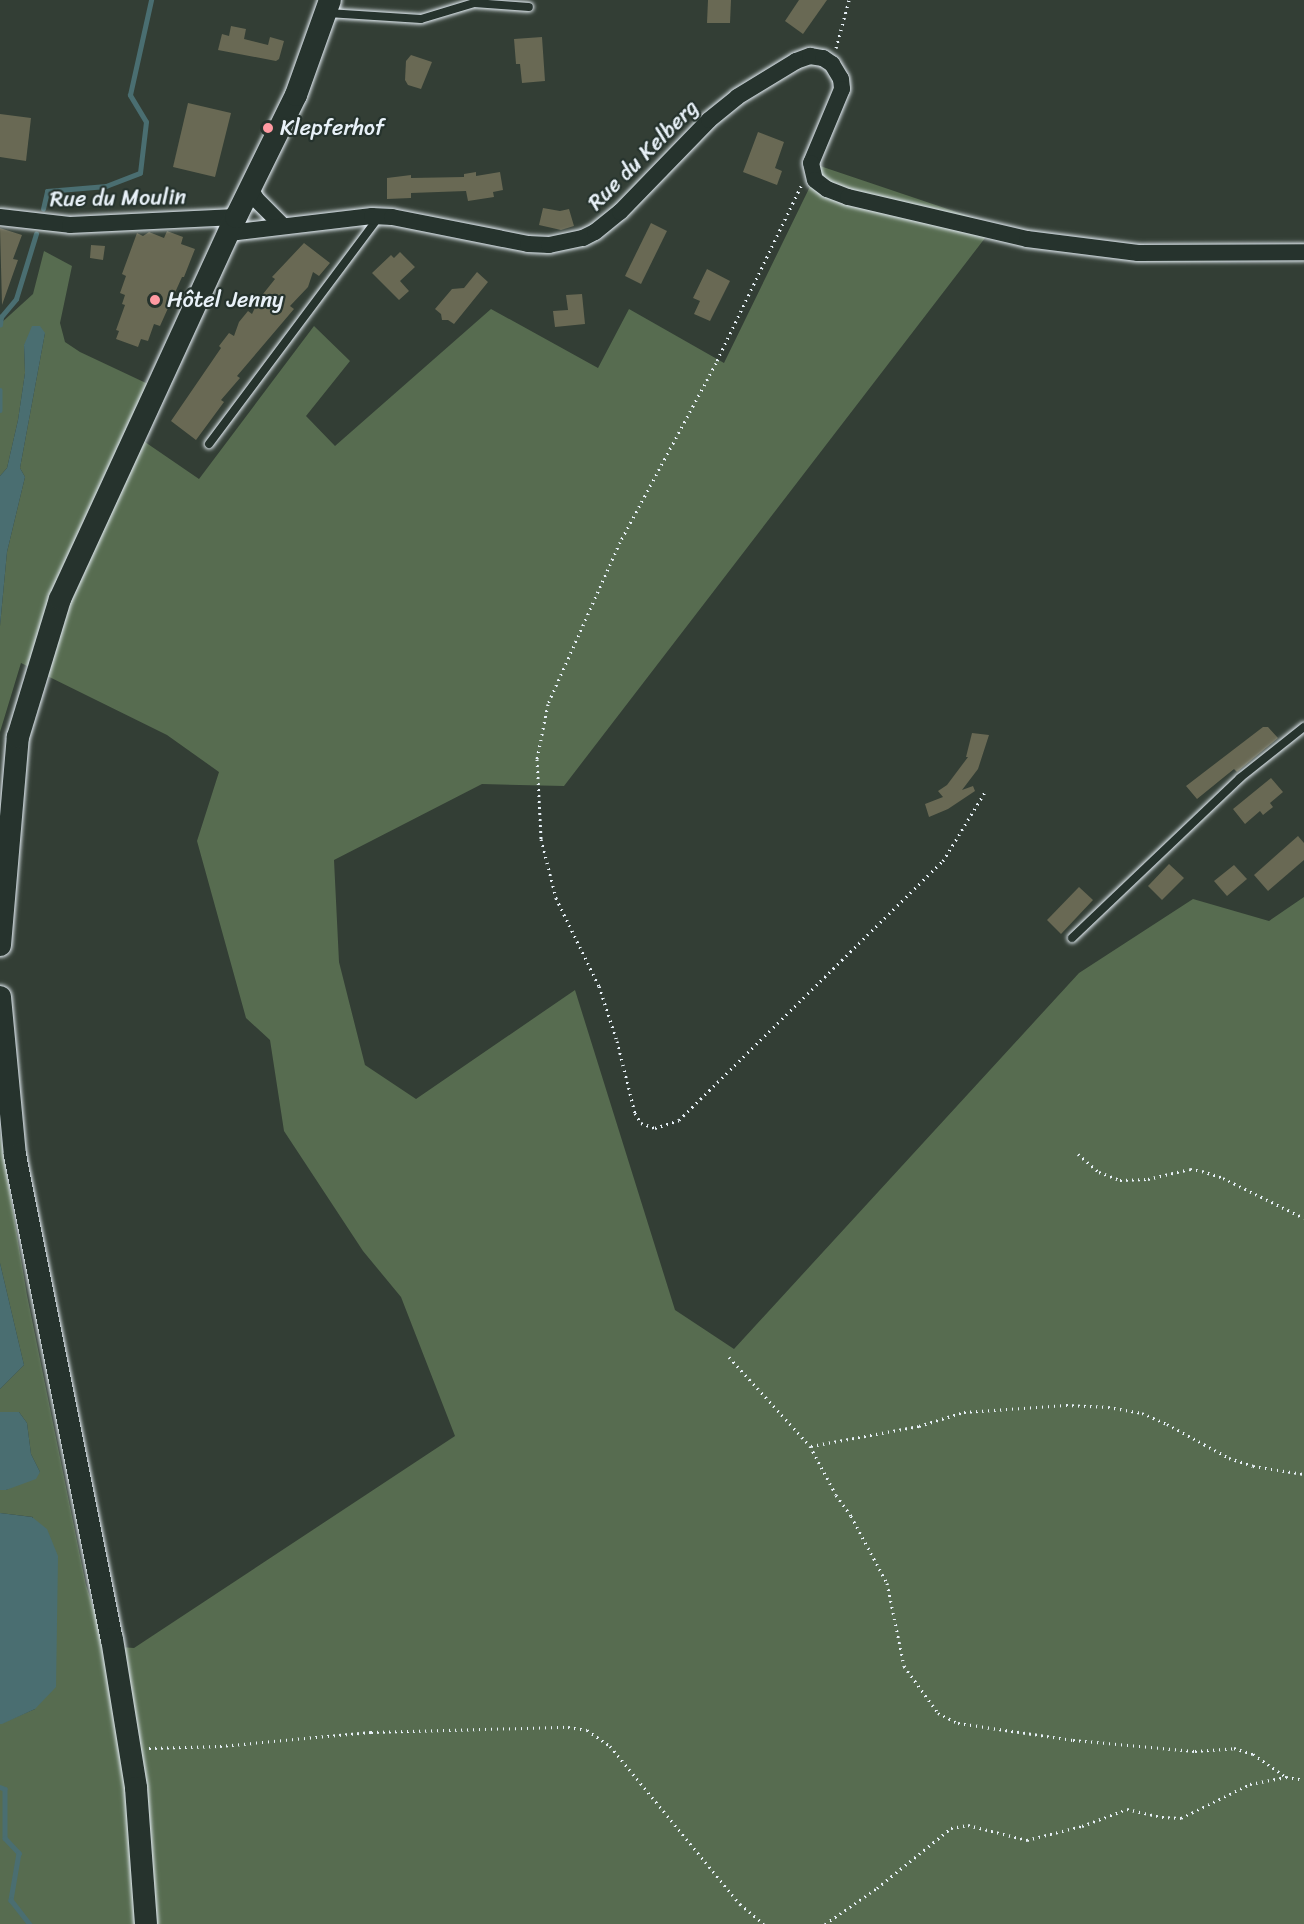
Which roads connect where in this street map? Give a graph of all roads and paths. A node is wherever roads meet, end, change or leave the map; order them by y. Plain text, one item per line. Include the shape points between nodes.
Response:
1 (849, 0) edge
2 (329, 7) edge
3 (529, 7) dead end
4 (831, 64) junction
5 (812, 173) junction
6 (250, 188) junction
7 (380, 216) junction
8 (0, 217) edge
9 (232, 225) junction
10 (283, 226) junction
11 (1304, 252) edge
12 (209, 444) dead end
13 (1304, 728) edge
14 (985, 792) dead end
15 (1072, 938) dead end
16 (0, 945) edge
17 (0, 997) edge
18 (1078, 1154) dead end
19 (1304, 1218) edge
20 (729, 1357) dead end
21 (810, 1446) junction
22 (1304, 1474) edge
23 (130, 1749) junction
24 (1286, 1777) junction
25 (1304, 1780) edge
26 (146, 1924) edge
27 (764, 1924) edge
28 (825, 1924) edge

1 - 4 path
2 - 3 lane via 421,19 474,3
2 - 6 main road via 296,95
4 - 5 street via 842,88 811,163
4 - 7 street, Rue du Kelberg via 810,56 737,97 709,120 620,212 583,238 549,245 528,244
5 - 11 street via 827,189 849,197 1027,238 1138,253
5 - 14 path via 796,192 716,363 620,542 548,704 537,759 541,839 556,898 599,986 640,1123 656,1128 679,1120 943,861
6 - 9 main road
6 - 10 street
7 - 10 street, Rue du Kelberg
7 - 12 lane
8 - 9 street, Rue du Moulin via 70,225
9 - 10 street, Rue du Kelberg
9 - 16 main road via 60,599 18,736
13 - 15 lane via 1240,778
17 - 23 main road via 15,1155 112,1639
18 - 19 path via 1099,1172 1120,1180 1148,1179 1190,1169 1202,1171
20 - 21 path
21 - 22 path via 919,1426 964,1412 1066,1405 1108,1407 1150,1417 1229,1458
21 - 24 path via 879,1565 887,1583 901,1659 938,1713 958,1723 1073,1740 1195,1751 1234,1748 1253,1754
23 - 26 main road
23 - 27 path via 220,1746 371,1732 568,1727 587,1730 610,1746 740,1904
24 - 25 path
24 - 28 path via 1240,1788 1181,1818 1127,1809 1027,1840 968,1825 951,1828

